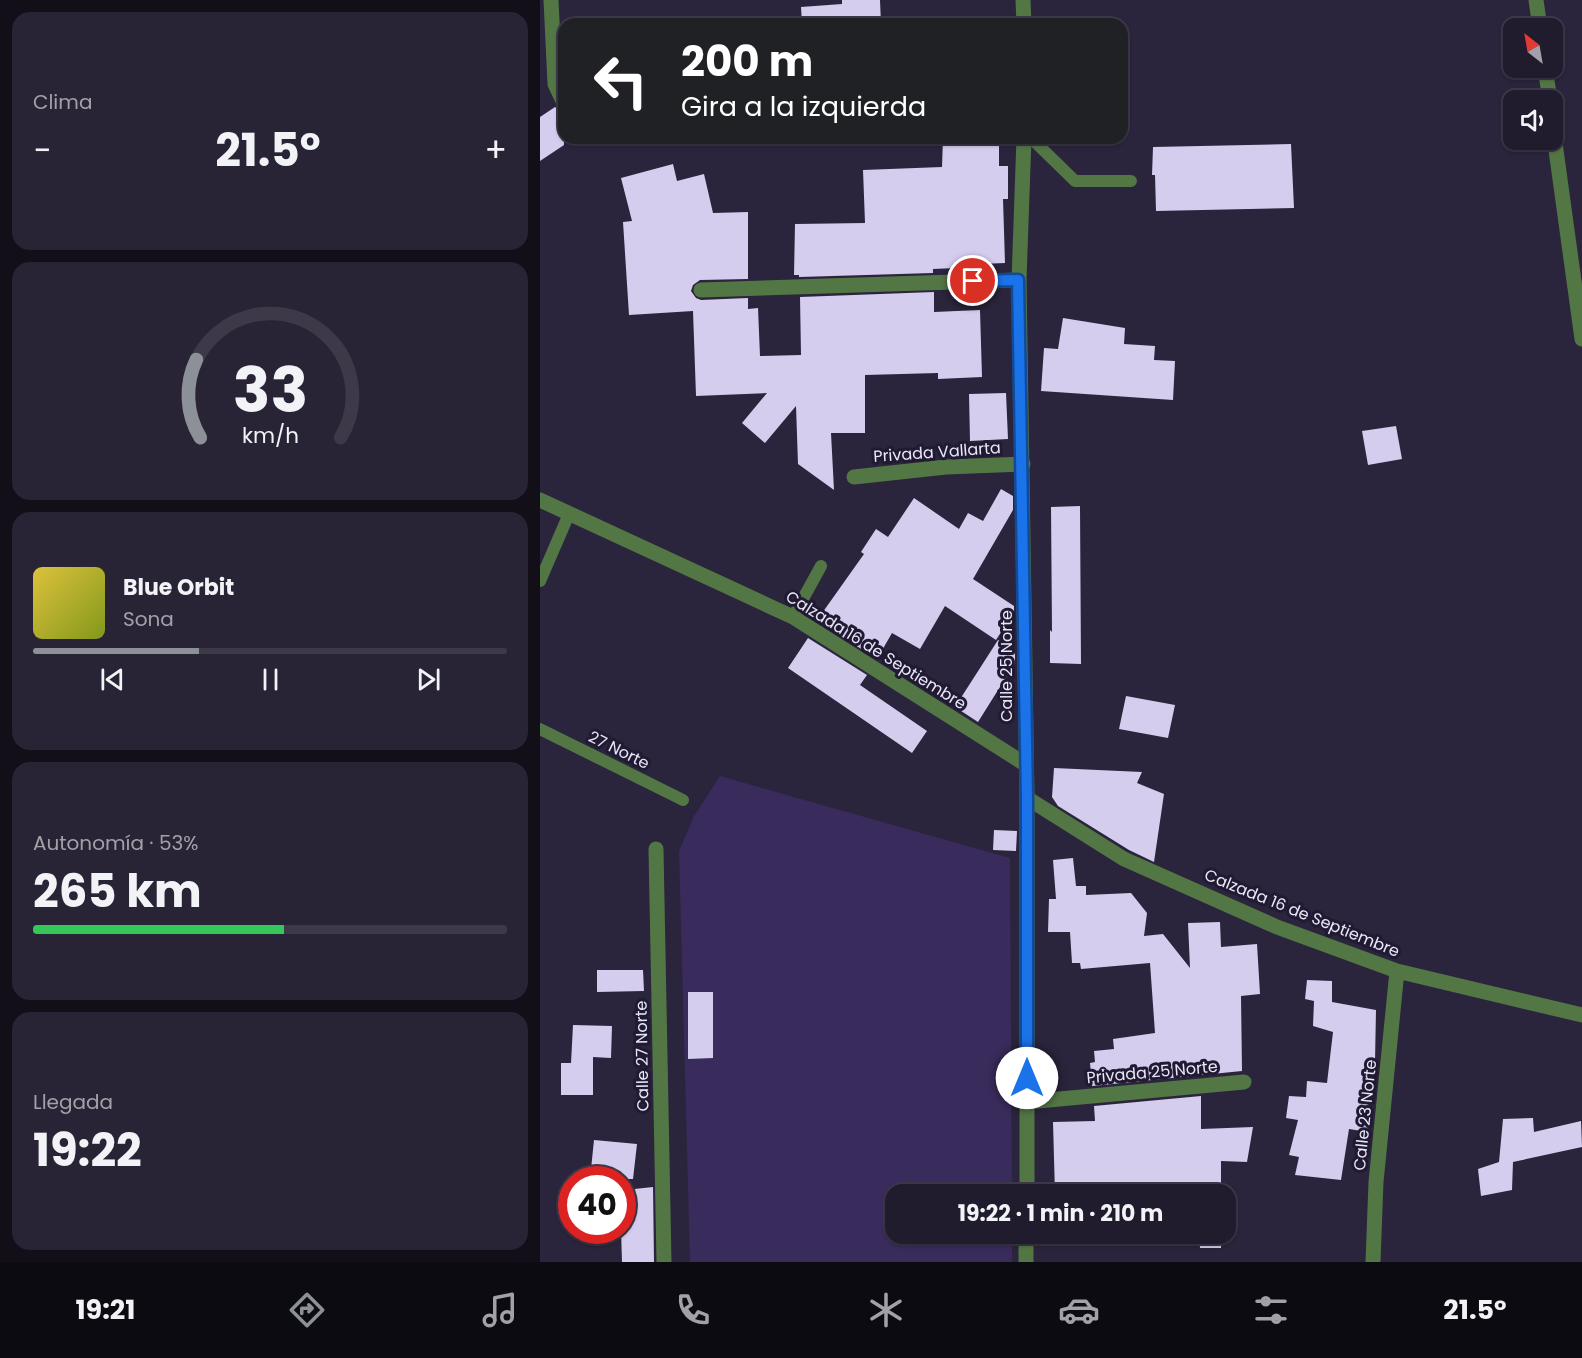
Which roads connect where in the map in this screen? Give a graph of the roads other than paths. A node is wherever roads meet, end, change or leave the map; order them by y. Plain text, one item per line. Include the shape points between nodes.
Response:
1 (551, 0) edge
2 (1023, 0) edge
3 (1536, 0) edge
4 (1024, 18) edge
5 (1539, 18) edge
6 (558, 90) edge
7 (1024, 144) edge
8 (1037, 144) edge
9 (1556, 150) edge
10 (1131, 181) dead end
11 (1018, 280) junction
12 (701, 290) dead end
13 (1582, 339) edge
14 (1023, 464) junction
15 (854, 477) dead end
16 (540, 500) edge
17 (569, 514) junction
18 (820, 566) dead end
19 (540, 581) edge
20 (793, 617) junction
21 (540, 729) edge
22 (1025, 764) junction
23 (1027, 798) junction
24 (683, 801) dead end
25 (656, 849) dead end
26 (1397, 971) junction
27 (1582, 1015) edge
28 (1244, 1082) dead end
29 (1027, 1102) junction
30 (1026, 1184) edge
31 (1026, 1244) edge
32 (664, 1262) edge
33 (1026, 1262) edge
34 (1373, 1262) edge

1 - 6 street
2 - 4 street
3 - 5 street
7 - 11 street, Calle 25 Norte
8 - 10 lane via 1075,181
9 - 13 street
11 - 12 street
11 - 14 street, Calle 25 Norte
14 - 15 street, Privada Vallarta
14 - 22 street, Calle 25 Norte
16 - 17 street, Calzada 16 de Septiembre
17 - 19 lane
17 - 20 street, Calzada 16 de Septiembre
18 - 20 lane
20 - 22 street, Calzada 16 de Septiembre
21 - 24 lane, 27 Norte
22 - 23 street, Calle 25 Norte
23 - 26 street, Calzada 16 de Septiembre via 1124,859 1277,927
23 - 29 street, Calle 25 Norte
25 - 32 street, Calle 27 Norte
26 - 27 street, Calzada 16 de Septiembre
26 - 34 street, Calle 23 Norte via 1376,1182
28 - 29 street, Privada 25 Norte
29 - 30 street, Calle 25 Norte
31 - 33 street

